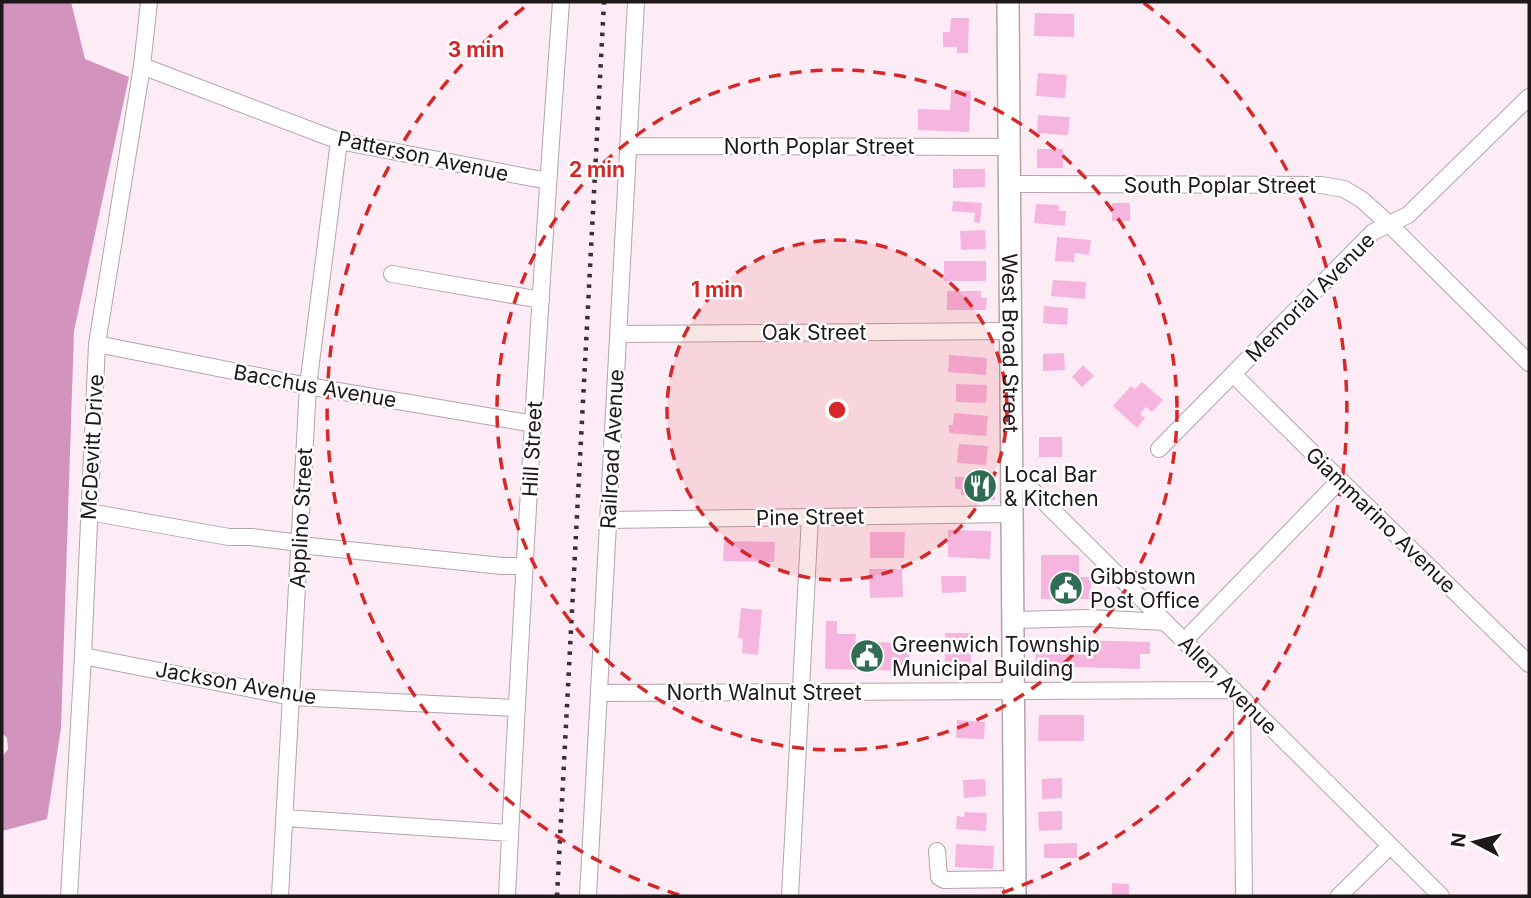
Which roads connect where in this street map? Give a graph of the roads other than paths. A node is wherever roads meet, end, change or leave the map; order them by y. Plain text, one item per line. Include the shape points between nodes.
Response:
1 (149, 2) edge
2 (561, 2) edge
3 (636, 2) edge
4 (1008, 2) edge
5 (142, 66) junction
6 (1529, 97) edge
7 (339, 141) junction
8 (628, 146) junction
9 (1009, 147) junction
10 (548, 181) junction
11 (1010, 184) junction
12 (1389, 224) junction
13 (392, 274) dead end
14 (541, 300) junction
15 (1011, 331) junction
16 (618, 334) junction
17 (97, 344) junction
18 (1529, 363) edge
19 (1233, 374) junction
20 (308, 386) junction
21 (534, 424) junction
22 (1159, 449) dead end
23 (1012, 479) junction
24 (1340, 480) junction
25 (89, 512) junction
26 (1012, 514) junction
27 (810, 517) junction
28 (608, 520) junction
29 (300, 544) junction
30 (525, 566) junction
31 (1013, 620) junction
32 (1165, 622) junction
33 (1184, 641) junction
34 (83, 656) junction
35 (1529, 664) edge
36 (1013, 691) junction
37 (801, 692) junction
38 (599, 693) junction
39 (1238, 695) junction
40 (292, 697) junction
41 (516, 708) junction
42 (285, 818) junction
43 (510, 833) junction
44 (1390, 846) junction
45 (937, 851) dead end
46 (1015, 888) edge
47 (69, 896) edge
48 (280, 896) edge
49 (507, 896) edge
50 (588, 896) edge
51 (790, 896) edge
52 (1244, 896) edge
53 (1339, 896) edge
54 (1441, 896) edge

1 - 5 street, McDevitt Drive
2 - 10 street, Hill Street
3 - 8 street, Railroad Avenue
4 - 9 main road, West Broad Street
5 - 7 street, Patterson Avenue
5 - 17 street, McDevitt Drive
6 - 12 street, Memorial Avenue via 1408,215
7 - 10 street, Patterson Avenue
7 - 20 street, Applino Street
8 - 9 street, North Poplar Street
8 - 16 street, Railroad Avenue
9 - 11 main road, West Broad Street
10 - 14 street, Hill Street
11 - 12 street, South Poplar Street via 1321,185 1344,189
11 - 15 main road, West Broad Street
12 - 18 street, South Poplar Street
12 - 19 street, Memorial Avenue via 1373,232
13 - 14 street
14 - 21 street, Hill Street
15 - 16 street, Oak Street
15 - 23 main road, West Broad Street
16 - 28 street, Railroad Avenue
17 - 20 street, Bacchus Avenue
17 - 25 street, McDevitt Drive
19 - 22 street, Memorial Avenue
19 - 24 street, Giammarino Avenue
20 - 21 street, Bacchus Avenue
20 - 29 street, Applino Street
21 - 30 street, Hill Street
23 - 26 main road, West Broad Street
23 - 32 street, Allen Avenue via 1028,486
24 - 33 street
24 - 35 street, Giammarino Avenue
25 - 29 street via 229,537
25 - 34 street, McDevitt Drive
26 - 27 street, Pine Street
26 - 31 main road, West Broad Street
27 - 28 street, Pine Street
27 - 37 street
28 - 38 street, Railroad Avenue
29 - 30 street
29 - 40 street, Applino Street
30 - 41 street, Hill Street
31 - 32 street
31 - 36 main road, West Broad Street
32 - 33 street, Allen Avenue
33 - 39 street, Allen Avenue
34 - 40 street, Jackson Avenue
34 - 47 street, McDevitt Drive
36 - 37 street, North Walnut Street
36 - 39 street, North Walnut Street
36 - 46 main road, West Broad Street
37 - 38 street, North Walnut Street
37 - 51 street
38 - 50 street, Railroad Avenue
39 - 44 street, Allen Avenue
39 - 52 street
40 - 41 street, Jackson Avenue
40 - 42 street, Applino Street
41 - 43 street, Hill Street
42 - 43 street
42 - 48 street, Applino Street
43 - 49 street, Hill Street
44 - 53 street
44 - 54 street, Allen Avenue
45 - 46 street via 939,877 944,880

